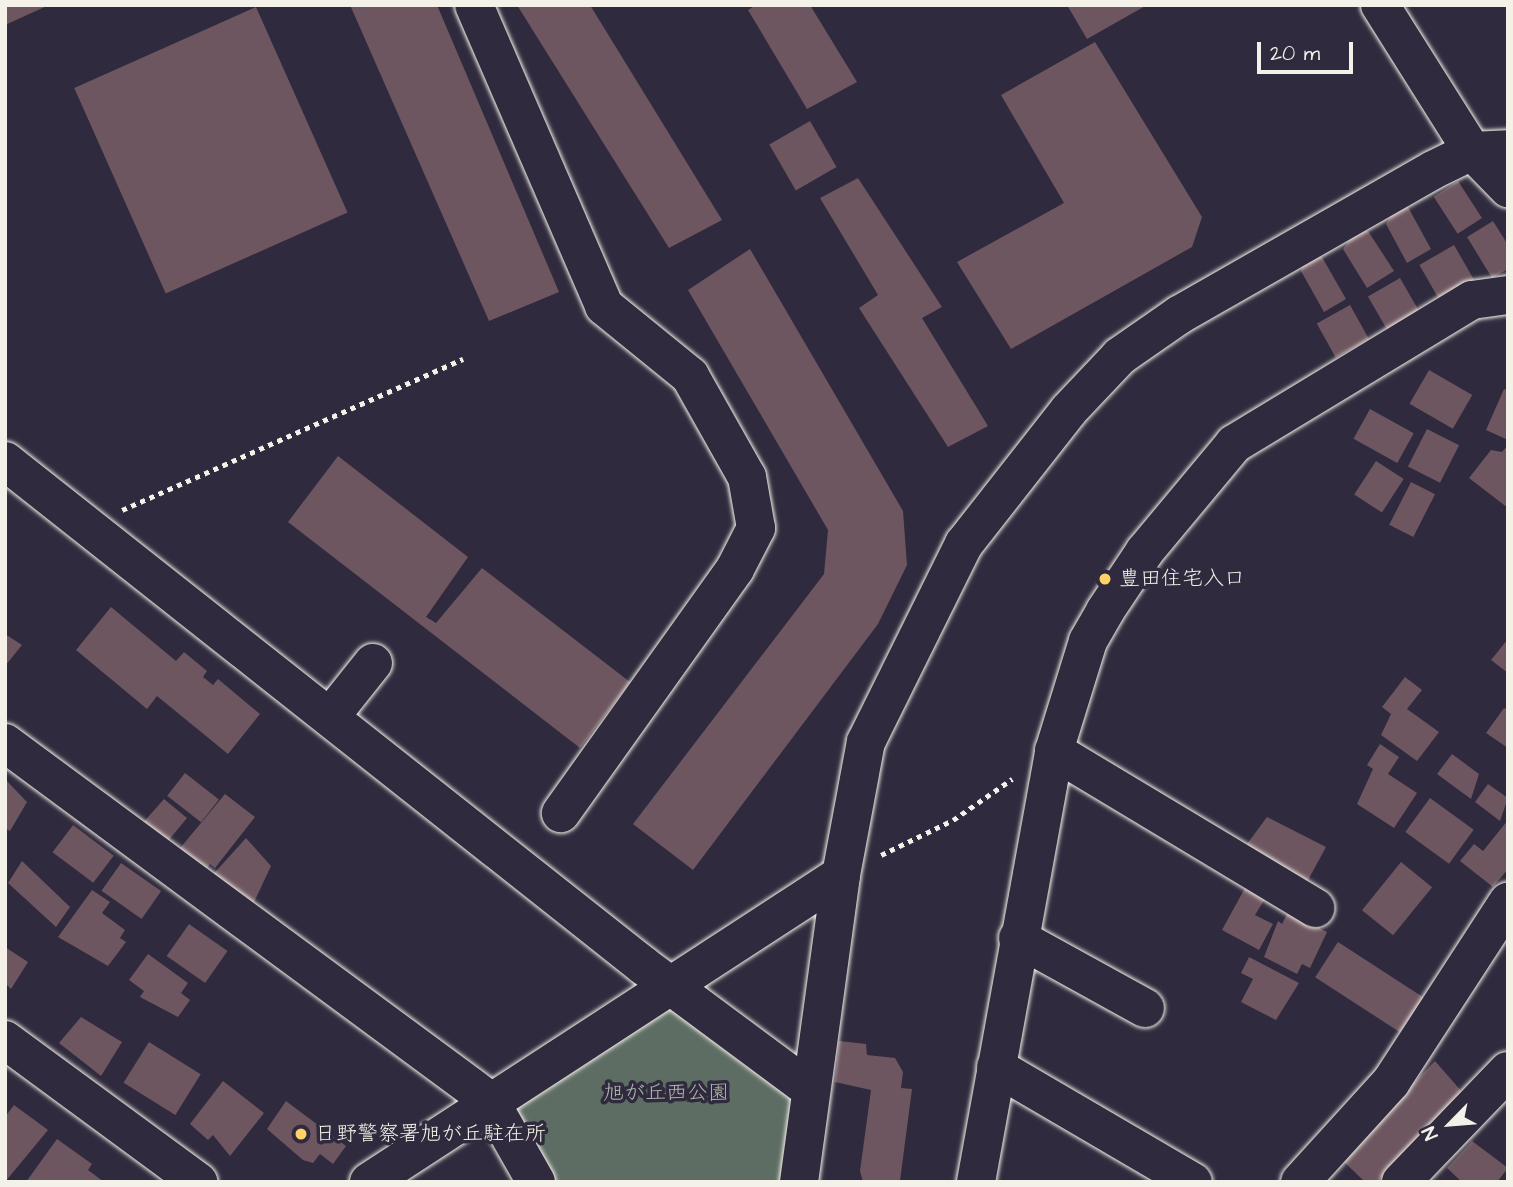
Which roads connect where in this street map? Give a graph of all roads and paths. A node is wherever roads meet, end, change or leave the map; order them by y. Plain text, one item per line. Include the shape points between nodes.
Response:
1 (474, 5) edge
2 (1380, 5) edge
3 (1490, 150) edge
4 (1508, 188) edge
5 (1508, 295) edge
6 (463, 359) dead end
7 (5, 461) edge
8 (86, 526) junction
9 (373, 663) dead end
10 (330, 717) junction
11 (5, 743) edge
12 (1054, 751) junction
13 (561, 813) dead end
14 (841, 874) junction
15 (1507, 906) edge
16 (1315, 908) dead end
17 (1018, 938) junction
18 (670, 986) junction
19 (1145, 1008) dead end
20 (5, 1040) edge
21 (996, 1067) junction
22 (1503, 1088) edge
23 (811, 1090) junction
24 (491, 1101) junction
25 (198, 1182) edge
26 (369, 1182) edge
27 (536, 1182) edge
28 (799, 1182) edge
29 (976, 1182) edge
30 (1193, 1182) edge
31 (1300, 1182) edge
32 (1401, 1182) edge

1 - 13 street via 604,306 690,376 747,477 756,528 735,569
2 - 3 street
3 - 4 street
3 - 14 street via 1179,315 1120,356 1069,410 964,544 866,742
5 - 12 street via 1472,300 1234,444 1153,540 1105,611 1088,641
6 - 8 path
7 - 8 street
8 - 10 street
9 - 10 street
10 - 18 street
11 - 24 street
12 - 14 path via 953,820
12 - 16 street
12 - 17 street
14 - 18 street
14 - 23 street
15 - 31 street via 1391,1082
17 - 19 street
17 - 21 street
18 - 23 street
18 - 24 street
20 - 25 street
21 - 29 street
21 - 30 street
22 - 32 street
23 - 28 street
24 - 26 street
24 - 27 street

